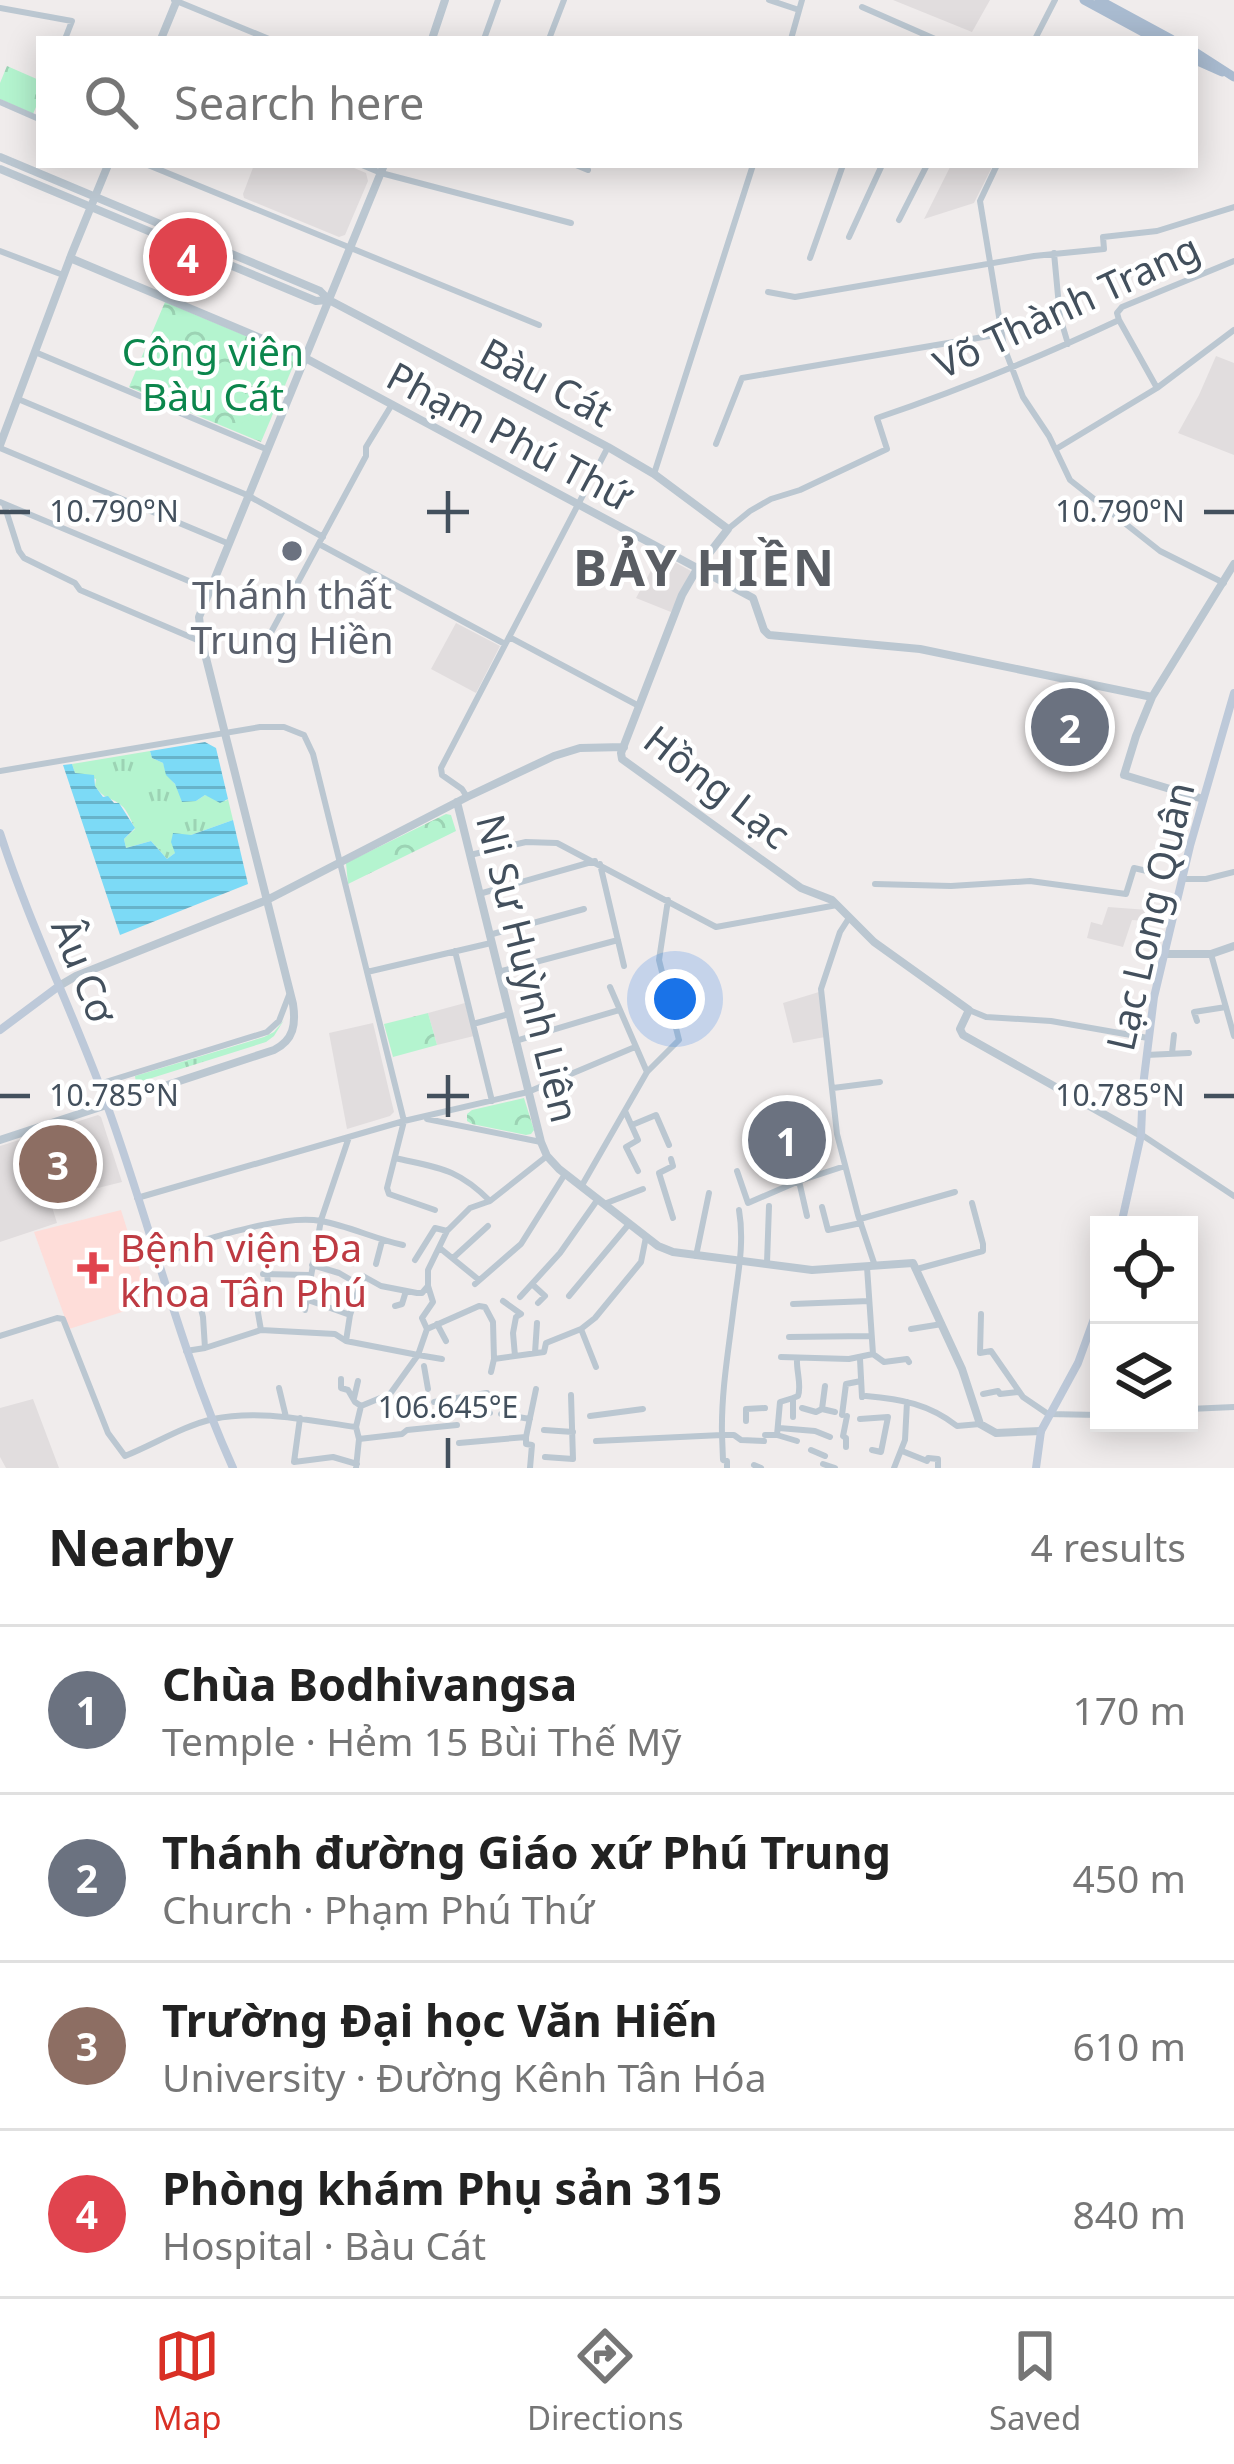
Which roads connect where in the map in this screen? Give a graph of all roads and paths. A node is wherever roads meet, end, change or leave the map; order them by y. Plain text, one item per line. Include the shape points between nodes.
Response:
1 (176, 0) edge
2 (445, 0) edge
3 (498, 0) edge
4 (564, 0) edge
5 (769, 0) edge
6 (802, 0) edge
7 (1055, 0) edge
8 (1084, 0) edge
9 (1099, 0) edge
10 (862, 7) dead end
11 (0, 8) edge
12 (800, 10) junction
13 (1143, 28) junction
14 (66, 36) edge
15 (162, 36) edge
16 (262, 36) edge
17 (433, 36) edge
18 (485, 36) edge
19 (550, 36) edge
20 (792, 36) edge
21 (925, 36) edge
22 (1037, 36) edge
23 (1152, 36) edge
24 (1164, 36) edge
25 (1198, 57) edge
26 (1232, 72) edge
27 (0, 102) edge
28 (36, 118) edge
29 (0, 157) edge
30 (107, 168) edge
31 (155, 168) edge
32 (583, 168) edge
33 (752, 168) edge
34 (842, 168) edge
35 (881, 168) edge
36 (925, 168) edge
37 (996, 168) edge
38 (0, 169) edge
39 (383, 169) edge
40 (588, 170) dead end
41 (92, 202) junction
42 (1234, 207) edge
43 (899, 220) dead end
44 (571, 223) dead end
45 (849, 237) dead end
46 (350, 249) junction
47 (0, 250) edge
48 (1054, 253) junction
49 (70, 258) junction
50 (810, 258) dead end
51 (1234, 262) edge
52 (990, 264) junction
53 (63, 275) junction
54 (768, 292) dead end
55 (328, 300) junction
56 (1119, 320) junction
57 (539, 325) dead end
58 (1234, 331) edge
59 (1001, 334) junction
60 (1068, 344) junction
61 (35, 352) junction
62 (304, 359) junction
63 (1011, 368) junction
64 (1157, 388) junction
65 (18, 400) junction
66 (392, 406) junction
67 (716, 444) dead end
68 (0, 446) edge
69 (608, 446) junction
70 (266, 449) junction
71 (1056, 449) junction
72 (654, 474) junction
73 (248, 495) junction
74 (2, 503) edge
75 (579, 506) junction
76 (728, 529) junction
77 (321, 540) junction
78 (227, 543) junction
79 (1234, 564) edge
80 (697, 569) junction
81 (1224, 583) junction
82 (208, 590) junction
83 (268, 638) dead end
84 (507, 640) junction
85 (202, 642) junction
86 (1234, 693) edge
87 (1152, 697) junction
88 (639, 706) junction
89 (225, 732) junction
90 (624, 747) junction
91 (0, 771) edge
92 (467, 797) junction
93 (1203, 800) junction
94 (457, 802) junction
95 (0, 833) edge
96 (4, 855) edge
97 (470, 855) junction
98 (340, 862) junction
99 (598, 863) junction
100 (1151, 872) dead end
101 (1234, 872) edge
102 (1182, 879) junction
103 (874, 884) dead end
104 (479, 894) junction
105 (668, 899) junction
106 (266, 901) junction
107 (837, 905) junction
108 (584, 909) dead end
109 (850, 918) junction
110 (490, 939) junction
111 (618, 940) junction
112 (1234, 946) edge
113 (454, 952) junction
114 (1165, 954) junction
115 (1211, 954) junction
116 (624, 966) dead end
117 (368, 972) junction
118 (498, 972) junction
119 (59, 986) junction
120 (610, 987) dead end
121 (290, 992) junction
122 (1226, 1007) junction
123 (619, 1010) junction
124 (969, 1010) junction
125 (509, 1014) junction
126 (1197, 1022) dead end
127 (473, 1024) junction
128 (0, 1030) edge
129 (1174, 1035) dead end
130 (1234, 1036) edge
131 (1148, 1038) junction
132 (515, 1041) junction
133 (634, 1047) junction
134 (1172, 1053) junction
135 (1189, 1053) dead end
136 (1146, 1054) junction
137 (647, 1072) junction
138 (880, 1082) dead end
139 (99, 1084) junction
140 (833, 1088) junction
141 (528, 1093) junction
142 (492, 1101) junction
143 (107, 1104) junction
144 (625, 1111) junction
145 (420, 1118) junction
146 (404, 1121) junction
147 (632, 1125) junction
148 (1141, 1135) junction
149 (349, 1137) junction
150 (0, 1140) edge
151 (541, 1142) junction
152 (669, 1145) dead end
153 (547, 1156) junction
154 (395, 1158) junction
155 (671, 1159) dead end
156 (845, 1166) junction
157 (638, 1171) dead end
158 (737, 1172) dead end
159 (565, 1174) junction
160 (799, 1181) junction
161 (581, 1186) junction
162 (643, 1189) dead end
163 (955, 1192) dead end
164 (709, 1193) dead end
165 (1234, 1196) edge
166 (137, 1198) junction
167 (490, 1201) junction
168 (601, 1202) junction
169 (972, 1203) dead end
170 (769, 1206) dead end
171 (822, 1207) dead end
172 (435, 1210) dead end
173 (739, 1210) dead end
174 (807, 1216) dead end
175 (1123, 1216) edge
176 (674, 1218) dead end
177 (321, 1220) junction
178 (860, 1221) junction
179 (629, 1224) junction
180 (488, 1226) dead end
181 (448, 1232) junction
182 (646, 1237) junction
183 (382, 1241) junction
184 (403, 1245) dead end
185 (441, 1249) junction
186 (156, 1254) junction
187 (696, 1256) junction
188 (453, 1258) junction
189 (415, 1260) dead end
190 (741, 1261) junction
191 (767, 1263) junction
192 (312, 1264) junction
193 (376, 1264) dead end
194 (871, 1266) junction
195 (917, 1269) junction
196 (310, 1275) junction
197 (361, 1280) junction
198 (532, 1284) junction
199 (428, 1286) junction
200 (406, 1291) junction
201 (196, 1293) dead end
202 (256, 1296) junction
203 (569, 1296) dead end
204 (520, 1297) dead end
205 (307, 1300) junction
206 (229, 1301) dead end
207 (503, 1301) dead end
208 (869, 1301) junction
209 (538, 1303) dead end
210 (793, 1304) dead end
211 (395, 1306) dead end
212 (305, 1310) dead end
213 (981, 1314) dead end
214 (350, 1316) junction
215 (537, 1323) dead end
216 (437, 1324) junction
217 (943, 1324) junction
218 (1092, 1324) edge
219 (581, 1328) junction
220 (427, 1329) junction
221 (911, 1329) dead end
222 (261, 1330) junction
223 (494, 1333) junction
224 (513, 1333) junction
225 (0, 1336) edge
226 (870, 1336) junction
227 (788, 1337) dead end
228 (346, 1341) junction
229 (446, 1341) dead end
230 (205, 1348) junction
231 (185, 1351) junction
232 (535, 1353) junction
233 (873, 1354) junction
234 (418, 1355) junction
235 (514, 1356) junction
236 (781, 1357) dead end
237 (442, 1358) dead end
238 (797, 1358) junction
239 (860, 1358) junction
240 (494, 1359) junction
241 (909, 1362) dead end
242 (424, 1366) dead end
243 (596, 1367) dead end
244 (491, 1372) dead end
245 (341, 1379) dead end
246 (358, 1381) dead end
247 (861, 1382) junction
248 (825, 1386) dead end
249 (279, 1388) dead end
250 (428, 1389) dead end
251 (536, 1389) dead end
252 (1019, 1392) junction
253 (983, 1394) dead end
254 (474, 1395) junction
255 (571, 1395) dead end
256 (353, 1398) junction
257 (794, 1398) junction
258 (907, 1400) junction
259 (434, 1402) dead end
260 (489, 1402) dead end
261 (361, 1406) junction
262 (1234, 1407) edge
263 (765, 1408) dead end
264 (802, 1408) dead end
265 (643, 1409) dead end
266 (822, 1409) junction
267 (1198, 1409) edge
268 (490, 1413) dead end
269 (501, 1414) dead end
270 (841, 1414) junction
271 (1048, 1414) junction
272 (906, 1415) junction
273 (1090, 1415) edge
274 (590, 1416) dead end
275 (286, 1417) junction
276 (793, 1417) dead end
277 (888, 1417) junction
278 (299, 1418) junction
279 (860, 1418) dead end
280 (212, 1419) junction
281 (530, 1419) junction
282 (746, 1421) dead end
283 (980, 1424) junction
284 (457, 1425) dead end
285 (356, 1426) junction
286 (544, 1430) dead end
287 (1041, 1430) junction
288 (778, 1431) junction
289 (573, 1432) junction
290 (722, 1435) junction
291 (526, 1437) junction
292 (830, 1437) dead end
293 (359, 1439) junction
294 (596, 1441) dead end
295 (797, 1441) dead end
296 (460, 1443) dead end
297 (846, 1448) dead end
298 (812, 1450) dead end
299 (872, 1450) dead end
300 (902, 1451) junction
301 (545, 1457) dead end
302 (357, 1466) edge
303 (938, 1467) edge
304 (233, 1468) edge
305 (530, 1468) edge
306 (727, 1468) edge
307 (835, 1468) edge
308 (894, 1468) edge
309 (1036, 1468) edge

1 - 15 street
1 - 16 street
2 - 17 street
3 - 18 street
4 - 19 street
5 - 12 street
6 - 12 street
7 - 22 street
8 - 13 main road
9 - 13 main road
10 - 21 street
11 - 14 street via 72,21
12 - 20 street
13 - 23 main road
13 - 24 main road
25 - 26 main road
27 - 28 street
29 - 41 street, Bàu Cát
30 - 41 street
31 - 46 street
32 - 40 street
33 - 72 street
34 - 50 street
35 - 45 street
36 - 43 street
37 - 52 street via 980,201
38 - 41 street, Bàu Cát
39 - 44 street
39 - 46 street
41 - 49 street
41 - 55 street, Bàu Cát
42 - 48 street via 1103,237 1104,249
46 - 55 street
46 - 57 street
47 - 53 street
48 - 52 street
48 - 60 street
49 - 53 street
49 - 62 street, Phạm Phú Thứ
51 - 56 street, Võ Thành Trang via 1122,308
52 - 54 street via 794,297
52 - 59 street
53 - 61 street
55 - 62 street
55 - 69 street, Bàu Cát
56 - 60 street, Võ Thành Trang
56 - 64 street
58 - 64 street
59 - 63 street
59 - 67 street via 742,377
60 - 63 street, Võ Thành Trang
61 - 65 street
61 - 70 street
62 - 66 street, Phạm Phú Thứ
62 - 70 street
63 - 71 street
63 - 76 street, Võ Thành Trang via 877,418 887,449 771,499
64 - 71 street
65 - 68 street
65 - 73 street
66 - 75 street, Phạm Phú Thứ
66 - 77 street
68 - 78 street
69 - 72 street, Bàu Cát
69 - 75 street
70 - 73 street
71 - 81 street via 1070,480 1156,548
72 - 76 street, Bàu Cát
73 - 77 street
73 - 78 street
74 - 82 street
74 - 85 street via 24,557
75 - 80 street, Phạm Phú Thứ
75 - 84 street
76 - 80 street, Võ Thành Trang
77 - 83 street
77 - 84 street
78 - 82 street
79 - 81 street
80 - 87 street, Phạm Phú Thứ via 753,598 773,636 920,649
80 - 88 street, Võ Thành Trang
81 - 87 street
82 - 85 street
84 - 88 street
84 - 92 street via 441,769
85 - 89 street
86 - 93 main road, Lạc Long Quân
87 - 93 street via 1124,775
88 - 90 street, Võ Thành Trang
89 - 91 street
89 - 98 street via 275,726 304,735
89 - 106 street
90 - 92 street, Hồng Lạc via 567,751
90 - 107 street, Hồng Lạc via 624,761 801,889
92 - 94 street, Hồng Lạc
93 - 102 main road, Lạc Long Quân
94 - 97 street, Ni Sư Huỳnh Liên
94 - 98 street, Hồng Lạc
95 - 96 main road, Âu Cơ
96 - 119 main road, Âu Cơ
97 - 99 street via 544,841
97 - 104 street, Ni Sư Huỳnh Liên
98 - 106 street, Hồng Lạc
98 - 117 street
99 - 104 street
99 - 105 street
99 - 111 street
100 - 103 street via 1134,868 1126,894 1030,881
101 - 102 street
102 - 114 main road, Lạc Long Quân
104 - 110 street, Ni Sư Huỳnh Liên
105 - 107 street via 716,927
105 - 137 street via 659,960 679,1040
106 - 119 street, Hồng Lạc
106 - 121 street
107 - 109 street, Hồng Lạc
108 - 110 street
109 - 124 street, Hồng Lạc
109 - 140 street via 821,989
110 - 113 street
110 - 118 street, Ni Sư Huỳnh Liên
111 - 116 street
111 - 118 street
112 - 115 street
113 - 117 street
113 - 127 street
114 - 115 street
114 - 131 main road, Lạc Long Quân
115 - 122 street
117 - 146 street
118 - 125 street, Ni Sư Huỳnh Liên
119 - 128 main road
119 - 139 main road, Âu Cơ
120 - 123 street
121 - 139 street via 267,1032
121 - 143 street via 294,1027 278,1048
122 - 126 street via 1194,1012
122 - 130 street
123 - 132 street
123 - 133 street
124 - 131 street
124 - 148 street, Hồng Lạc via 963,1035
125 - 127 street
125 - 132 street, Ni Sư Huỳnh Liên
127 - 142 street
129 - 134 street
131 - 136 main road, Lạc Long Quân
132 - 141 street, Ni Sư Huỳnh Liên
133 - 137 street
133 - 141 street
134 - 135 street
134 - 136 street
136 - 148 main road, Lạc Long Quân
137 - 144 street
138 - 140 street
139 - 143 main road, Âu Cơ
140 - 156 street
141 - 142 street
141 - 151 street, Ni Sư Huỳnh Liên
142 - 145 street
143 - 150 street
143 - 166 main road, Âu Cơ
144 - 147 street
144 - 161 street
145 - 146 street
145 - 151 street
146 - 149 street
146 - 154 street
147 - 152 street via 656,1115
147 - 157 street via 638,1140 626,1147
148 - 165 street
148 - 175 main road, Lạc Long Quân
149 - 166 street
149 - 177 street
151 - 153 street, Ni Sư Huỳnh Liên
153 - 159 street, Ni Sư Huỳnh Liên
153 - 167 street
154 - 167 street via 454,1171
154 - 172 street via 389,1194
155 - 176 street via 659,1174
156 - 160 street
156 - 178 street
158 - 160 street via 748,1203
159 - 161 street, Ni Sư Huỳnh Liên
159 - 188 street via 521,1244 477,1282
160 - 174 street
161 - 168 street, Ni Sư Huỳnh Liên
162 - 168 street
163 - 178 street
164 - 187 street
166 - 186 main road, Âu Cơ
167 - 181 street via 470,1208
168 - 179 street, Ni Sư Huỳnh Liên
168 - 198 street
169 - 195 street via 983,1251
170 - 191 street
171 - 178 street via 828,1230
173 - 190 street
177 - 183 street
177 - 186 street
177 - 192 street
178 - 194 street
179 - 182 street, Ni Sư Huỳnh Liên
179 - 203 street
180 - 188 street
181 - 185 street
181 - 189 street via 435,1228
182 - 187 street, Ni Sư Huỳnh Liên
182 - 219 street via 641,1262
183 - 184 street
183 - 193 street
185 - 188 street
185 - 199 street
186 - 231 main road, Âu Cơ
187 - 190 street, Ni Sư Huỳnh Liên
190 - 191 street, Ni Sư Huỳnh Liên
190 - 290 street
191 - 194 street, Ni Sư Huỳnh Liên
192 - 196 street
192 - 197 street
194 - 195 street, Ni Sư Huỳnh Liên via 910,1262
194 - 208 street
195 - 217 street
196 - 202 street via 265,1274 269,1291
196 - 205 street
197 - 200 street
197 - 214 street
198 - 204 street
198 - 209 street via 545,1296
199 - 200 street
199 - 220 street
200 - 211 street
201 - 230 street
202 - 206 street
202 - 222 street
205 - 212 street
205 - 214 street
207 - 224 street via 521,1314
208 - 210 street
208 - 226 street
213 - 252 street via 980,1353 991,1352
214 - 228 street
215 - 232 street
216 - 220 street
216 - 223 street via 479,1306
216 - 229 street
217 - 221 street
217 - 283 street
218 - 271 main road
219 - 232 street
219 - 243 street
220 - 234 street
222 - 228 street
222 - 230 street
223 - 224 street
223 - 240 street
224 - 235 street
225 - 280 street via 63,1319 124,1456
226 - 227 street
226 - 233 street
228 - 234 street
230 - 231 street
231 - 280 main road, Âu Cơ
232 - 235 street
233 - 239 street
233 - 241 street
234 - 237 street
234 - 261 street via 390,1394
235 - 240 street
236 - 238 street
238 - 239 street
238 - 257 street
239 - 247 street
240 - 244 street
242 - 250 street
245 - 256 street
246 - 256 street
247 - 258 street via 864,1397
247 - 270 street via 846,1384
248 - 266 street
249 - 275 street
251 - 281 street
252 - 253 street
252 - 271 street
254 - 259 street
254 - 260 street via 487,1393
254 - 268 street via 478,1414
255 - 289 street
256 - 261 street
257 - 276 street
257 - 288 street via 780,1402
258 - 272 street
258 - 283 street via 957,1426
261 - 285 street
262 - 267 street
263 - 282 street via 746,1409
264 - 266 street
265 - 274 street
266 - 270 street
269 - 281 street
270 - 297 street
271 - 273 street
271 - 287 main road
272 - 277 street
272 - 300 street
275 - 278 street
275 - 280 street
277 - 279 street
277 - 299 street via 881,1452
278 - 285 street
278 - 302 street via 294,1462 333,1457
280 - 304 main road, Âu Cơ
281 - 291 street
283 - 287 street via 996,1432
284 - 293 street
285 - 293 street
286 - 289 street
287 - 309 main road
288 - 290 street via 741,1440
288 - 292 street
288 - 295 street
289 - 301 street via 573,1459
290 - 294 street
290 - 306 street
291 - 296 street
291 - 305 street
293 - 302 street
298 - 307 street
300 - 303 street via 938,1459
300 - 308 street

